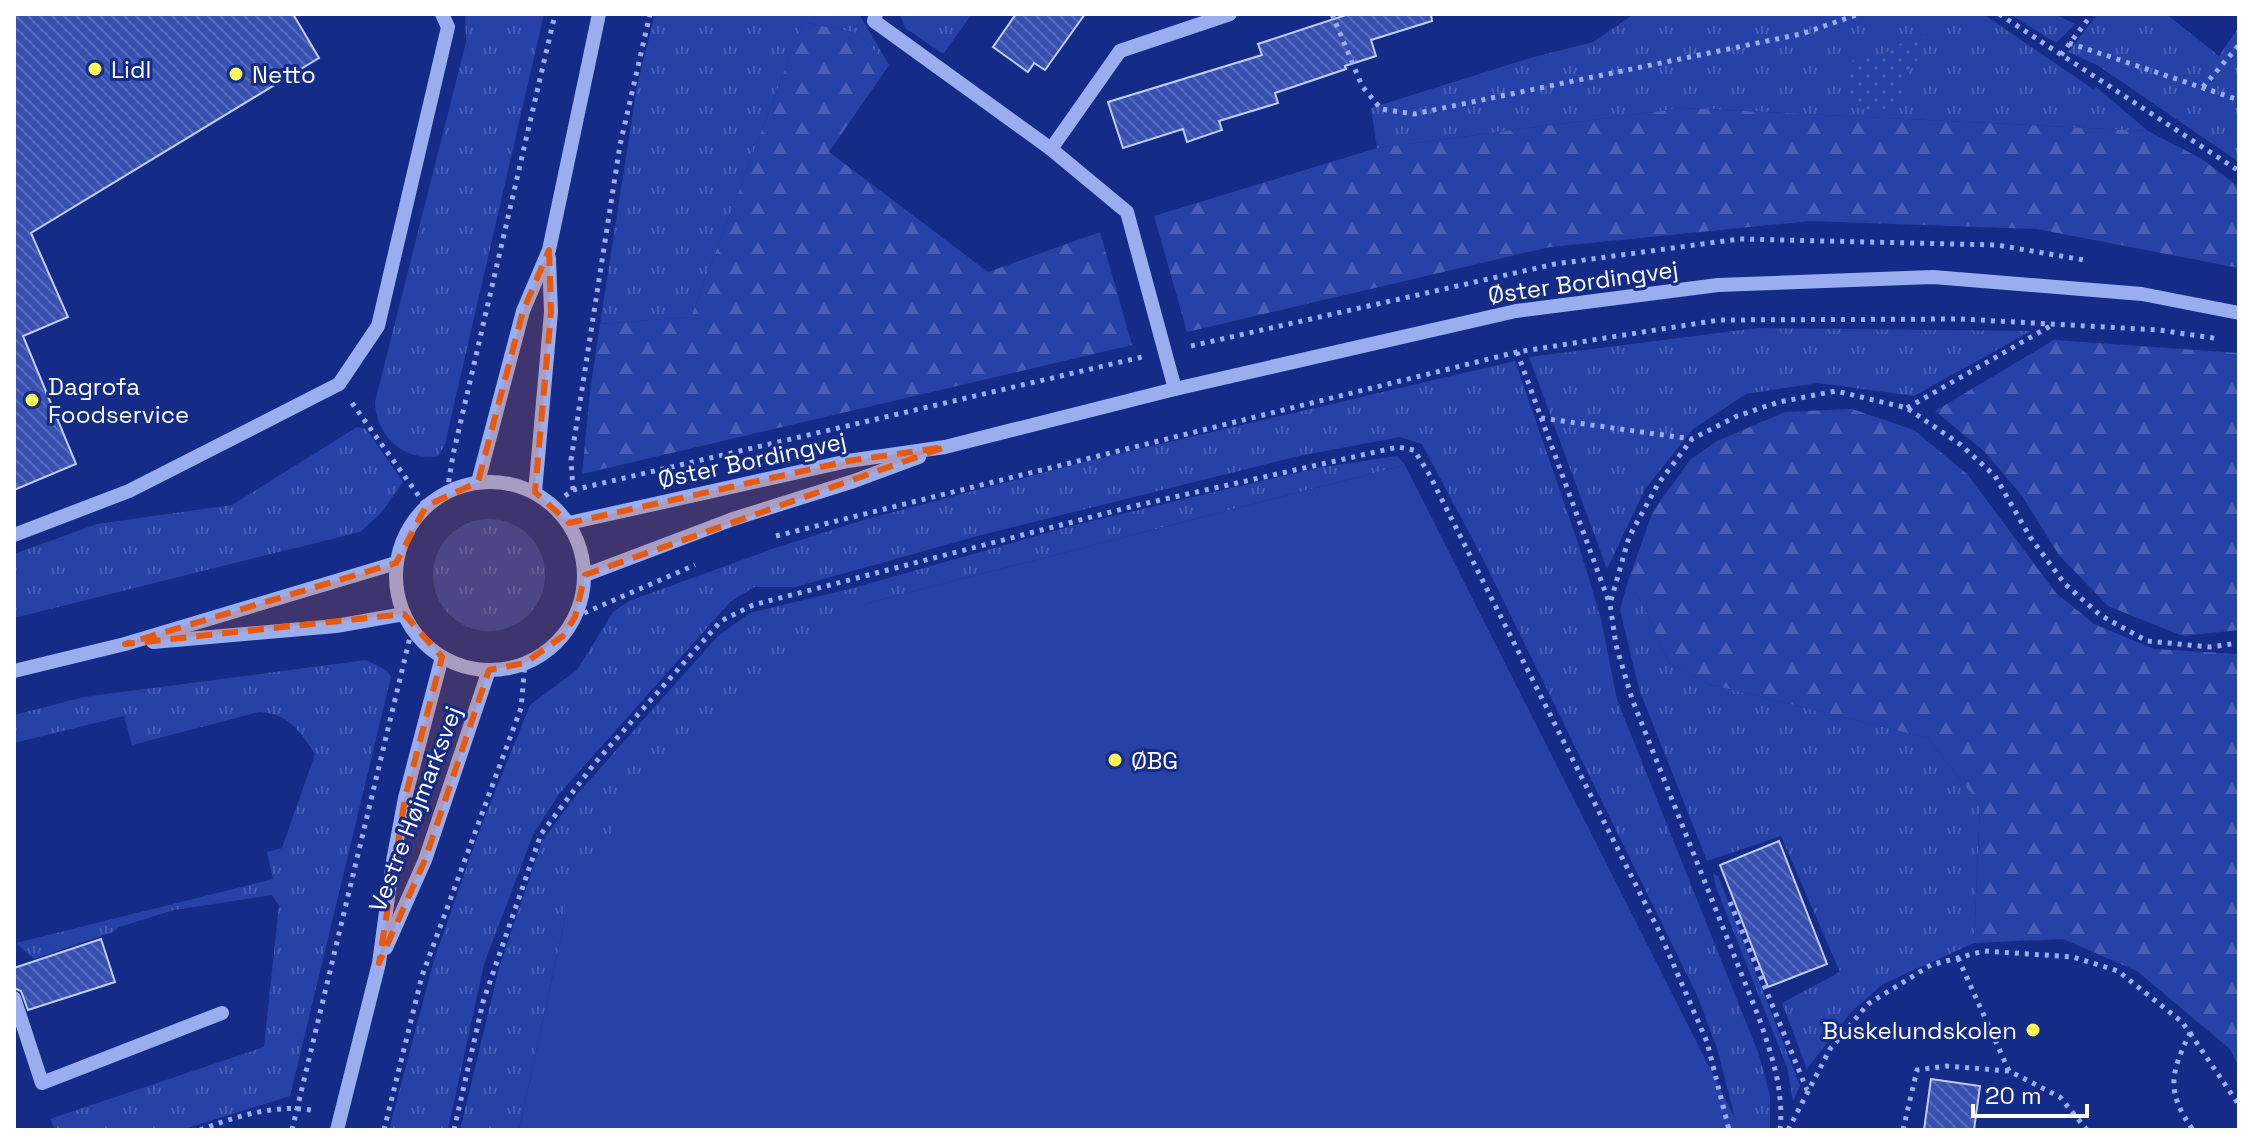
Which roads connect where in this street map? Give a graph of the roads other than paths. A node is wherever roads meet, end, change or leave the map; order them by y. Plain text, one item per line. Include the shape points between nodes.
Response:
1 (442, 14) edge
2 (599, 14) edge
3 (876, 14) edge
4 (1230, 14) edge
5 (1051, 149) junction
6 (549, 250) junction
7 (2239, 313) edge
8 (1175, 389) junction
9 (945, 447) junction
10 (478, 482) junction
11 (535, 492) junction
12 (569, 523) junction
13 (14, 535) edge
14 (396, 563) junction
15 (585, 575) junction
16 (404, 614) junction
17 (125, 644) junction
18 (442, 657) junction
19 (489, 670) junction
20 (14, 671) edge
21 (379, 963) junction
22 (14, 998) edge
23 (222, 1013) dead end
24 (339, 1123) edge

1 - 13 street via 448,27 378,326 339,384 129,491
2 - 6 street
3 - 5 street via 874,21
4 - 5 street via 1120,51
5 - 8 street via 1127,212
6 - 10 street via 523,311
6 - 11 street via 551,312
7 - 8 street, Øster Bordingvej via 2142,294 1933,277 1718,285 1516,311
8 - 9 street, Øster Bordingvej
9 - 12 street, Øster Bordingvej via 834,464
9 - 15 street, Øster Bordingvej
10 - 11 street via 508,483
10 - 14 street via 426,506 412,523
11 - 12 street
12 - 15 street
14 - 16 street
14 - 17 street
15 - 19 street via 575,617 563,636 525,663
16 - 17 street via 336,626
16 - 18 street via 425,644
17 - 20 street
18 - 19 street
18 - 21 street, Vestre Højmarksvej via 405,798
19 - 21 street, Vestre Højmarksvej via 425,860
21 - 24 street, Vestre Højmarksvej
22 - 23 street via 42,1083

